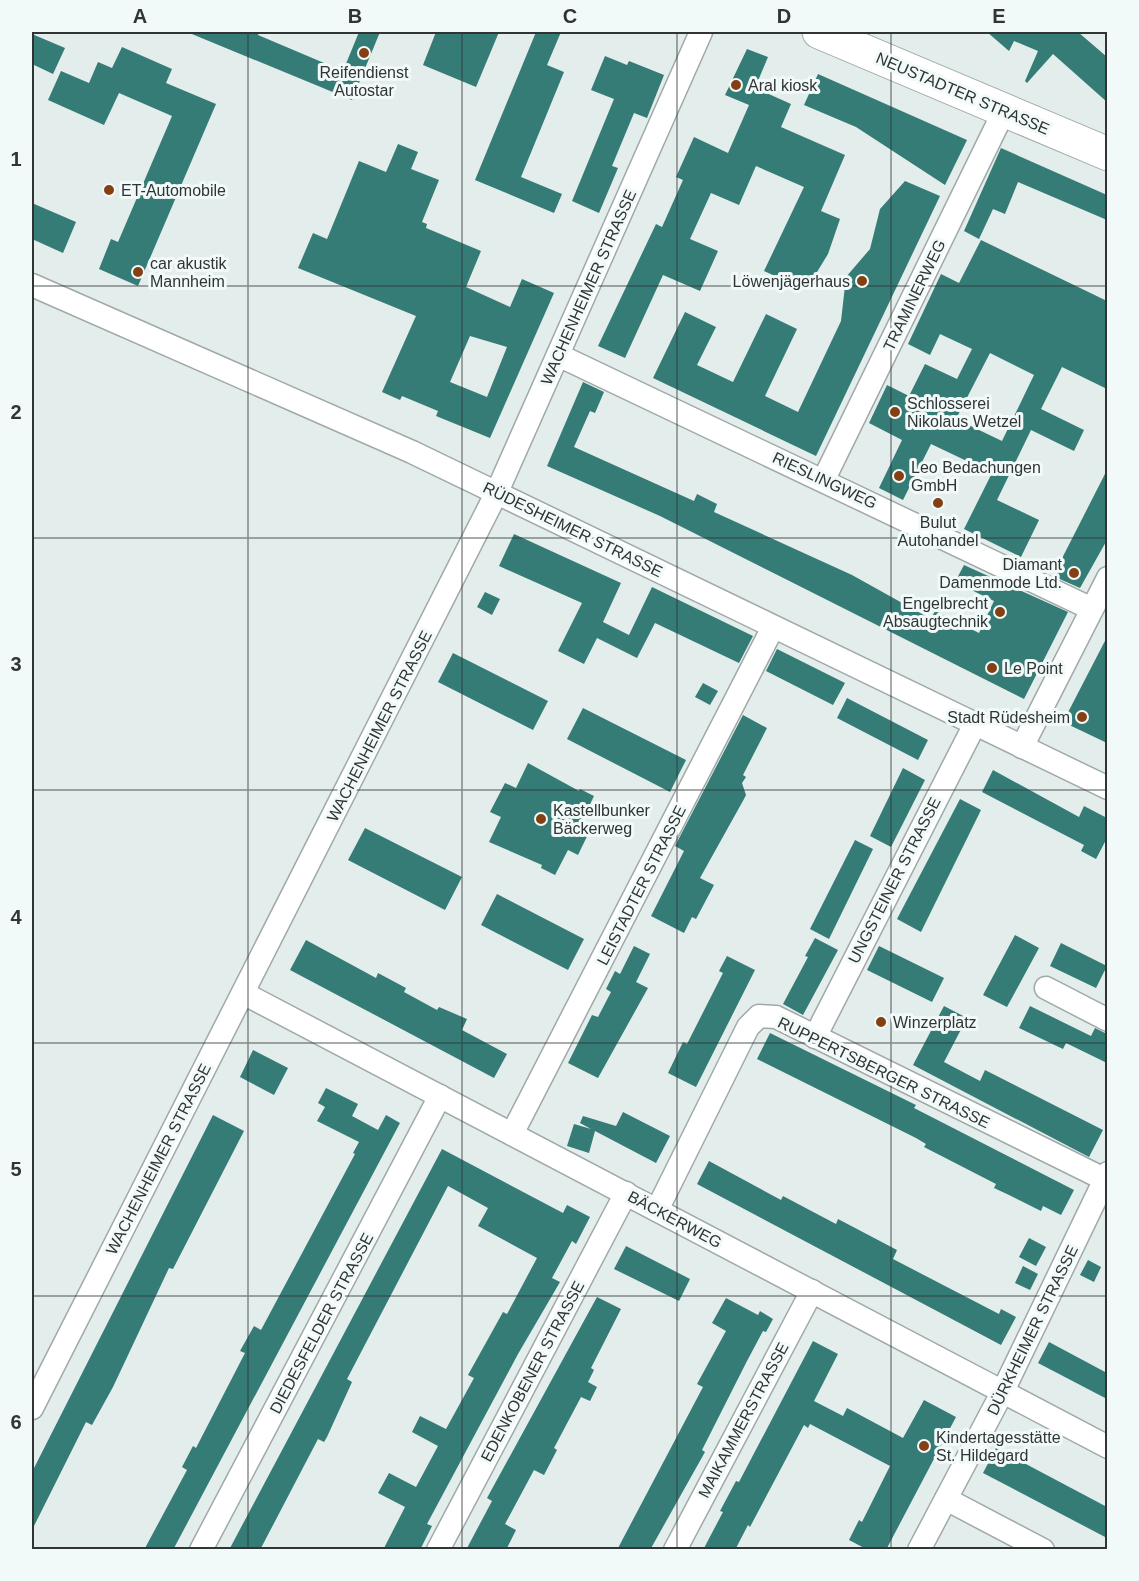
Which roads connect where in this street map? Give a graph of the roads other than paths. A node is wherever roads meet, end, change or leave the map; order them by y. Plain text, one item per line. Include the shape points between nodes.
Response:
1 (701, 32) edge
2 (819, 32) edge
3 (1004, 111) junction
4 (1107, 154) edge
5 (32, 285) edge
6 (558, 355) junction
7 (824, 479) junction
8 (497, 492) junction
9 (1107, 578) edge
10 (1092, 609) junction
11 (769, 635) dead end
12 (975, 724) junction
13 (1022, 747) junction
14 (1107, 788) edge
15 (1046, 988) dead end
16 (243, 993) junction
17 (1107, 1020) edge
18 (814, 1037) junction
19 (440, 1096) junction
20 (512, 1134) junction
21 (1106, 1178) edge
22 (626, 1193) junction
23 (657, 1210) junction
24 (812, 1291) junction
25 (1003, 1391) junction
26 (32, 1408) edge
27 (1107, 1447) edge
28 (946, 1499) junction
29 (201, 1550) edge
30 (438, 1550) edge
31 (675, 1550) edge
32 (919, 1550) edge
33 (1043, 1550) edge

1 - 6 street, WACHENHEIMER STRASSE
2 - 3 main road, NEUSTADTER STRASSE
3 - 4 main road, NEUSTADTER STRASSE
3 - 7 street, TRAMINERWEG
5 - 8 street, RÜDESHEIMER STRASSE
6 - 7 street, RIESLINGWEG
6 - 8 street, WACHENHEIMER STRASSE
7 - 10 street, RIESLINGWEG
8 - 12 street, RÜDESHEIMER STRASSE
8 - 16 street, WACHENHEIMER STRASSE
9 - 10 street
10 - 13 street
11 - 20 street, LEISTADTER STRASSE
12 - 13 street, RÜDESHEIMER STRASSE
12 - 18 street, UNGSTEINER STRASSE
13 - 14 street, RÜDESHEIMER STRASSE
15 - 17 street
16 - 19 street, BÄCKERWEG
16 - 26 street, WACHENHEIMER STRASSE
18 - 21 street, RUPPERTSBERGER STRASSE
18 - 23 street, RUPPERTSBERGER STRASSE via 776,1017 759,1016 748,1027
19 - 20 street, BÄCKERWEG
19 - 29 street, DIEDESFELDER STRASSE
20 - 22 street, BÄCKERWEG
21 - 25 street, DÜRKHEIMER STRASSE
22 - 23 street, BÄCKERWEG
22 - 30 street, EDENKOBENER STRASSE
23 - 24 street, BÄCKERWEG
24 - 25 street, BÄCKERWEG
24 - 31 street, MAIKAMMERSTRASSE
25 - 27 street, BÄCKERWEG
25 - 28 street, DÜRKHEIMER STRASSE
28 - 32 street, DÜRKHEIMER STRASSE
28 - 33 street

